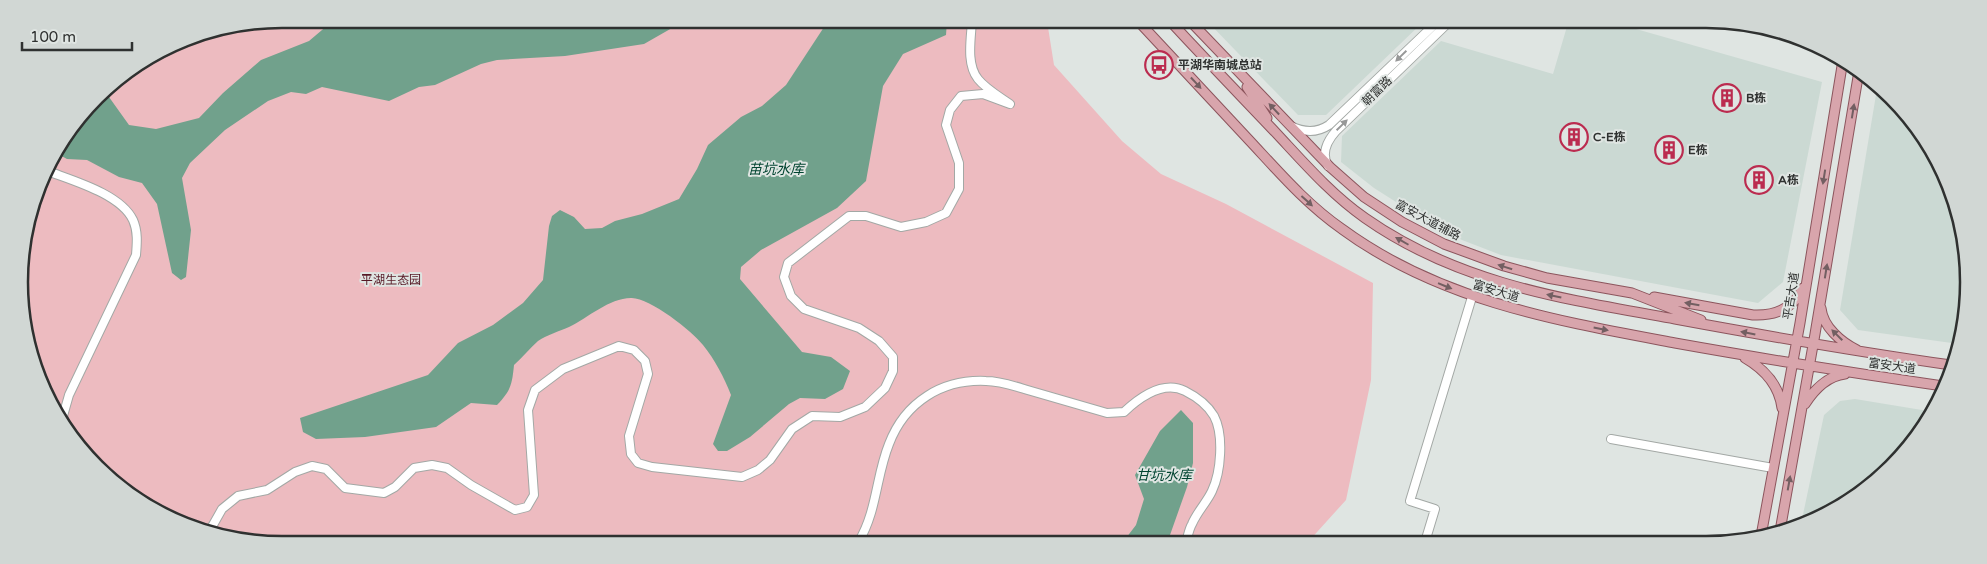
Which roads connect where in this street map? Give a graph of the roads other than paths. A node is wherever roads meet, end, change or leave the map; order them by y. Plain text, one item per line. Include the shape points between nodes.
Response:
1 (972, 28) edge
2 (1145, 28) edge
3 (1177, 28) edge
4 (1197, 28) edge
5 (1431, 28) edge
6 (1443, 28) edge
7 (1234, 67) junction
8 (1842, 68) edge
9 (1858, 78) edge
10 (1288, 124) junction
11 (1281, 139) junction
12 (1330, 168) junction
13 (52, 173) edge
14 (1807, 276) junction
15 (1632, 293) junction
16 (1472, 296) junction
17 (1820, 305) junction
18 (1720, 328) junction
19 (1796, 342) junction
20 (1814, 345) junction
21 (1733, 353) junction
22 (1867, 353) junction
23 (1792, 364) junction
24 (1946, 364) edge
25 (1810, 367) junction
26 (1852, 373) junction
27 (1937, 385) edge
28 (1802, 411) junction
29 (64, 412) edge
30 (1782, 421) junction
31 (1611, 439) dead end
32 (1773, 468) junction
33 (1781, 525) edge
34 (212, 527) edge
35 (1762, 530) edge
36 (862, 536) edge
37 (1188, 536) edge
38 (1427, 536) edge

1 - 34 street via 971,59 978,80 1010,104 982,94 961,96 950,110 946,125 959,162 958,189 946,213 926,222 901,227 866,216 848,216 788,263 784,277 791,296 804,309 859,328 879,340 893,358 893,371 885,388 865,407 840,417 812,416 792,429 770,460 742,477 652,467 638,463 631,454 629,436 648,374 645,361 634,350 619,346 563,369 535,390 528,410 534,495 528,507 515,510 447,468 432,465 414,468 384,493 345,488 326,469 312,466 294,472 267,490 238,496 222,508
2 -> 16 main road, 富安大道 via 1296,191 1325,216 1394,262 1442,286
3 - 11 main road, 富安大道
4 - 7 main road, 富安大道辅路
5 -> 10 street, 朝富路 via 1330,124 1307,132
12 -> 6 street, 朝富路 via 1326,162 1326,150 1331,136
10 -> 7 main road, 富安大道辅路
7 - 11 main road
8 -> 14 main road, 平吉大道
17 -> 9 main road
10 - 12 main road, 富安大道辅路
18 -> 11 main road, 富安大道 via 1552,296 1449,265 1383,230 1348,206
15 -> 12 main road, 富安大道辅路 via 1525,272 1463,252 1382,210
13 - 29 street via 93,188 116,202 132,219 138,240 136,255 69,395
14 -> 15 main road via 1794,302 1780,312 1765,316
14 - 19 main road, 平吉大道
15 - 18 main road, 富安大道辅路
16 -> 21 main road, 富安大道 via 1560,321
16 - 38 street via 1410,502 1435,509
17 - 20 main road
22 -> 17 main road via 1850,346 1838,336 1823,318
19 -> 18 main road, 富安大道
19 - 20 main road, 富安大道
19 - 23 main road, 平吉大道
20 - 22 main road, 富安大道
20 - 25 main road
21 - 23 main road, 富安大道
21 - 30 main road via 1753,363 1768,376 1781,402
22 - 24 main road, 富安大道
23 - 25 main road, 富安大道
23 - 30 main road, 平吉大道
25 - 26 main road, 富安大道
25 - 28 main road
26 - 27 main road, 富安大道
26 - 28 main road via 1834,377 1821,385
33 -> 28 main road
30 - 32 main road, 平吉大道
31 - 32 street
32 - 35 main road, 平吉大道
36 - 37 street via 868,526 887,449 910,409 941,387 988,381 1107,413 1124,412 1157,389 1179,388 1199,398 1214,416 1220,470

